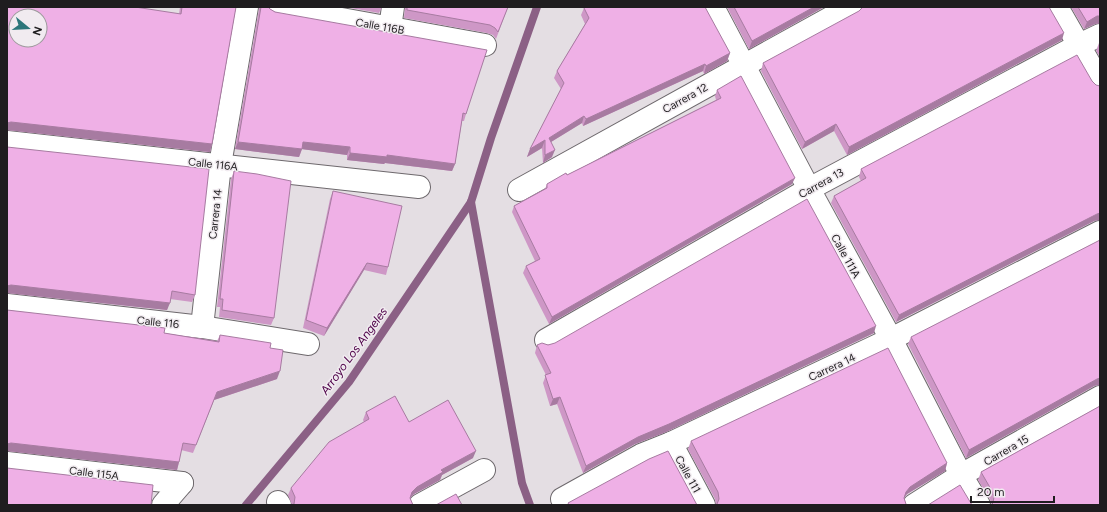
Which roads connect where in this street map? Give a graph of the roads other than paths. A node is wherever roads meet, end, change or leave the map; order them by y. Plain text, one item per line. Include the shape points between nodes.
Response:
1 (247, 7) edge
2 (275, 7) edge
3 (713, 7) edge
4 (850, 7) edge
5 (1057, 7) edge
6 (392, 17) edge
7 (1100, 35) edge
8 (486, 45) dead end
9 (1079, 45) junction
10 (744, 66) junction
11 (1100, 82) edge
12 (7, 142) edge
13 (220, 165) junction
14 (419, 187) dead end
15 (809, 189) junction
16 (519, 190) dead end
17 (1100, 232) edge
18 (7, 305) edge
19 (202, 327) junction
20 (891, 339) junction
21 (546, 340) dead end
22 (308, 344) dead end
23 (1100, 397) edge
24 (671, 443) junction
25 (7, 463) edge
26 (484, 470) dead end
27 (961, 475) junction
28 (562, 498) dead end
29 (163, 505) edge
30 (420, 505) edge
31 (704, 505) edge
32 (914, 505) edge
33 (980, 505) edge

1 - 13 street, Carrera 14
2 - 6 street, Calle 116B
3 - 10 street, Calle 111A
4 - 10 street, Carrera 12
5 - 9 street
6 - 8 street, Calle 116B
7 - 9 street, Carrera 13
9 - 11 street
9 - 15 street, Carrera 13
10 - 15 street, Calle 111A
10 - 16 street, Carrera 12
12 - 13 street, Calle 116A
13 - 14 street, Calle 116A
13 - 19 street, Carrera 14
15 - 20 street, Calle 111A
15 - 21 street, Carrera 13
17 - 20 street, Carrera 14
18 - 19 street, Calle 116
19 - 22 street, Calle 116
20 - 24 street, Carrera 14
20 - 27 street, Calle 111A
23 - 27 street, Carrera 15
24 - 28 street, Carrera 14 via 640,455
24 - 31 street, Calle 111
25 - 29 street, Calle 115A via 182,483
26 - 30 street
27 - 32 street, Carrera 15
27 - 33 street, Calle 111A

